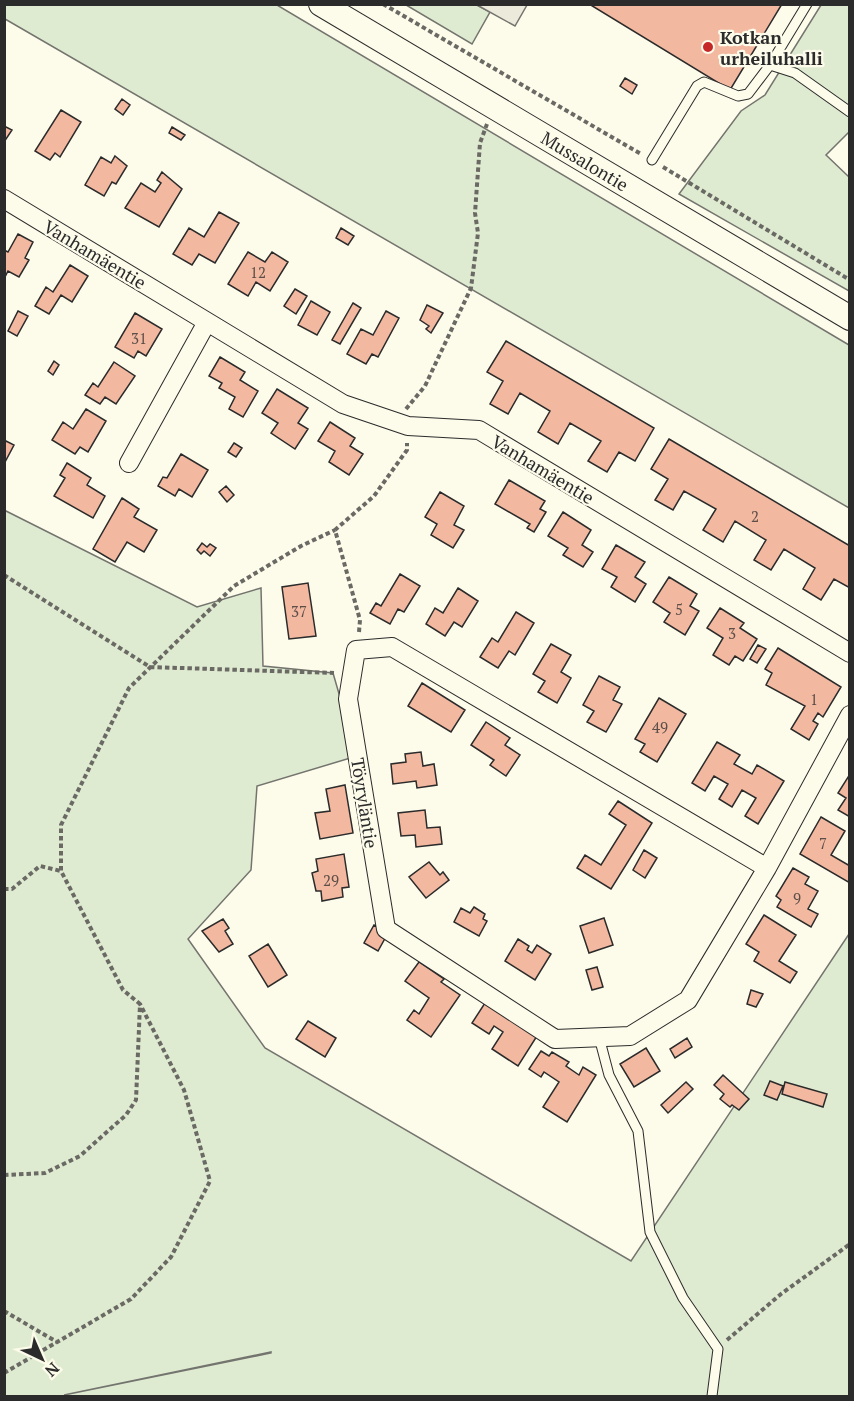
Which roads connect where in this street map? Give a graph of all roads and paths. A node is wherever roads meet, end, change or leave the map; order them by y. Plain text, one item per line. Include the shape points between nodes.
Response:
1 (321, 4) edge
2 (383, 4) edge
3 (807, 4) edge
4 (770, 65) junction
5 (497, 109) junction
6 (849, 112) edge
7 (651, 160) junction
8 (4, 199) edge
9 (849, 280) edge
10 (849, 318) edge
11 (207, 322) junction
12 (403, 424) junction
13 (129, 463) dead end
14 (335, 530) junction
15 (4, 575) edge
16 (356, 650) junction
17 (849, 653) edge
18 (150, 667) junction
19 (352, 672) junction
20 (849, 716) edge
21 (767, 868) junction
22 (61, 871) junction
23 (5, 890) edge
24 (140, 1004) junction
25 (598, 1037) junction
26 (4, 1175) edge
27 (849, 1244) edge
28 (4, 1311) edge
29 (57, 1342) junction
30 (718, 1349) junction
31 (4, 1373) edge
32 (712, 1396) edge

1 - 5 main road, Mussalontie
2 - 7 path
3 - 4 lane
4 - 6 lane via 795,73
4 - 7 lane via 748,94 738,96 704,82 697,86
5 - 10 main road, Mussalontie
5 - 12 path via 480,143 475,213 478,233 471,288 425,386 409,403
7 - 9 path
8 - 11 street, Vanhamäentie
11 - 12 street, Vanhamäentie via 343,404
11 - 13 street
12 - 14 path via 407,450 374,496
12 - 17 street, Vanhamäentie via 479,430
14 - 16 path via 360,620
14 - 18 path via 234,586
15 - 18 path
16 - 19 street, Töyryläntie
16 - 21 street via 392,647
18 - 19 path
18 - 22 path via 129,688 61,825
19 - 25 street, Töyryläntie via 348,699 386,929 555,1039
20 - 21 street, Töyryläntie
21 - 25 street, Töyryläntie via 688,1000 630,1036
22 - 23 path via 40,866 12,889
22 - 24 path via 123,990
24 - 26 path via 136,1100 126,1115 80,1156 45,1173
24 - 29 path via 184,1090 210,1181 171,1257 131,1299
25 - 30 lane via 609,1075 638,1131 650,1233 683,1298
27 - 30 path via 781,1294
28 - 29 path
29 - 31 path
30 - 32 lane

